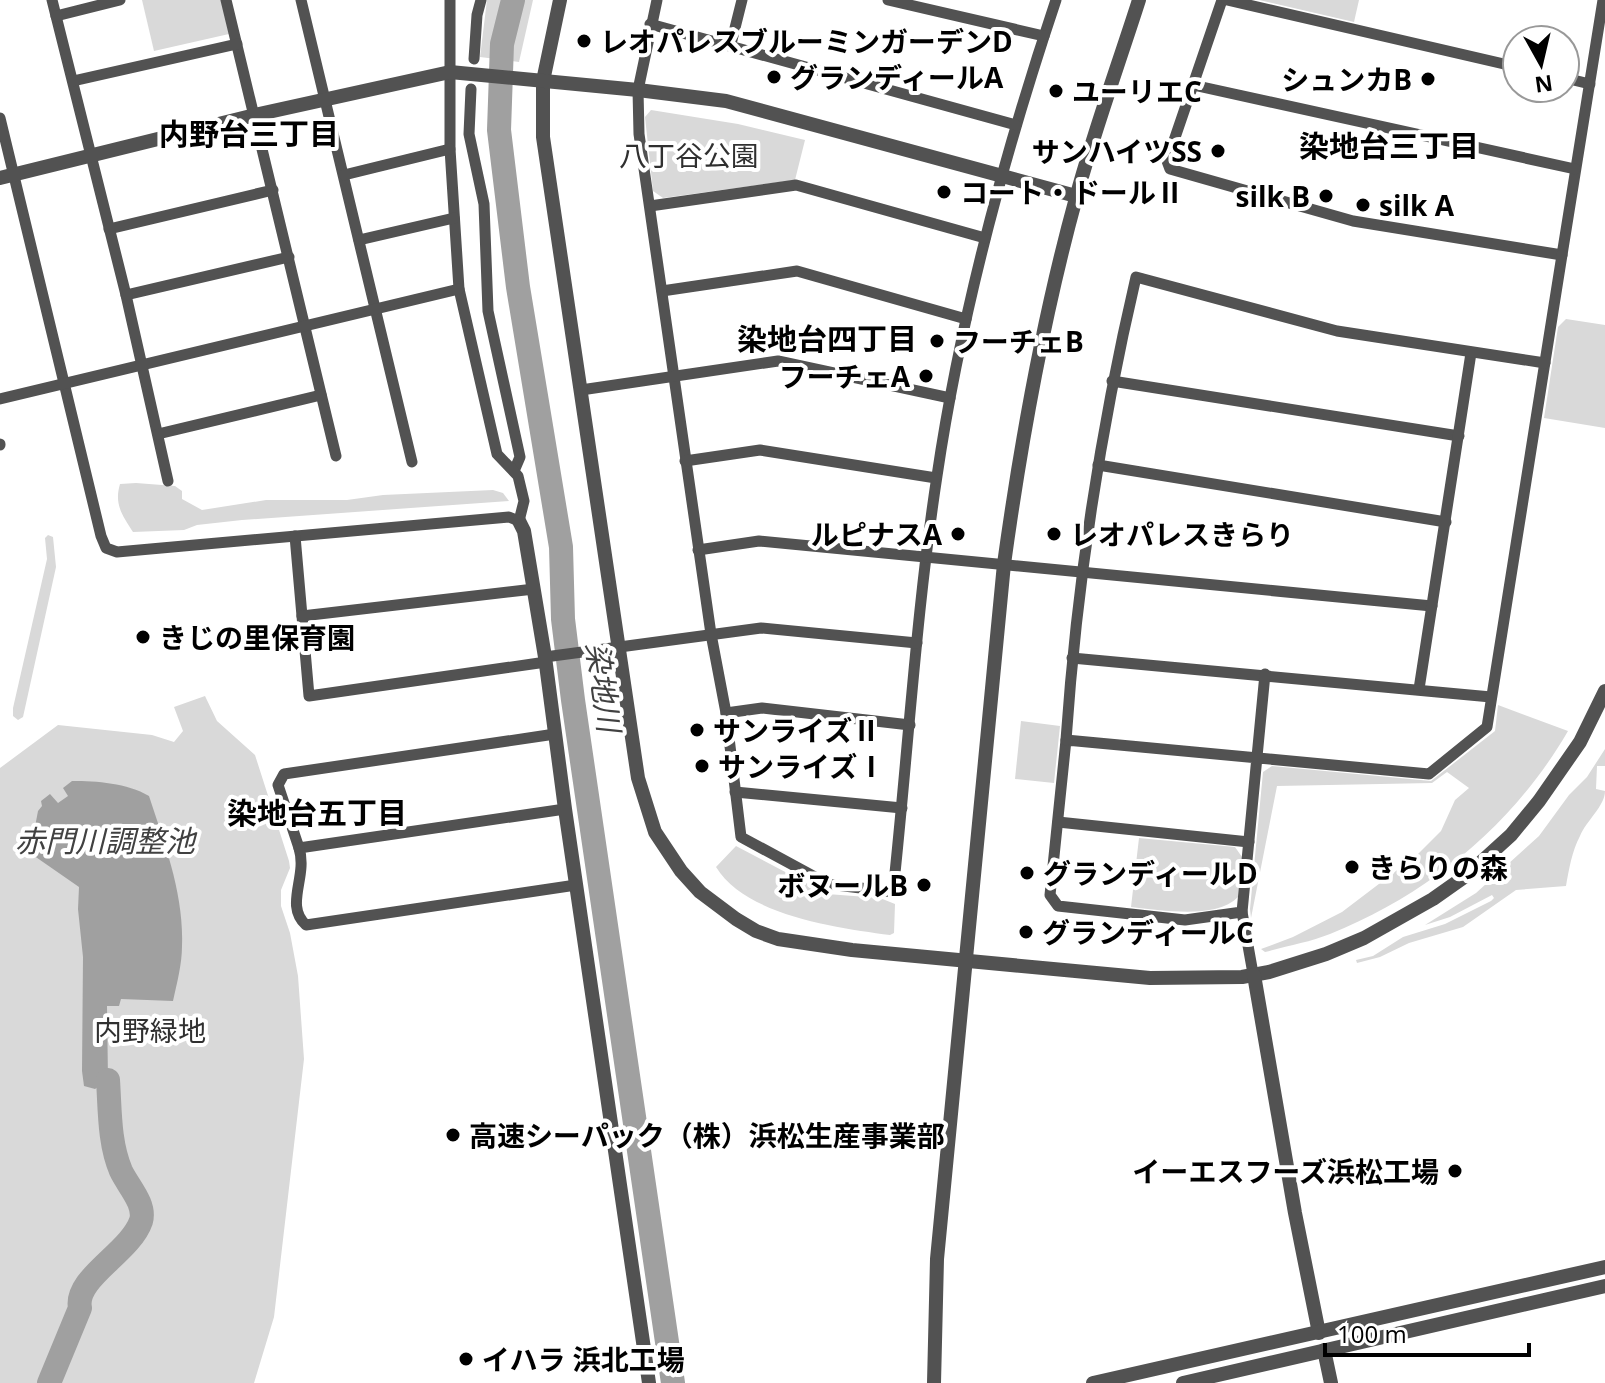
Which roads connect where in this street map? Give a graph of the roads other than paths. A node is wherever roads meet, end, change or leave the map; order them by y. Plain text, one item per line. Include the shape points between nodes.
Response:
1 (52, 0) edge
2 (120, 0) edge
3 (226, 0) edge
4 (301, 0) edge
5 (450, 0) edge
6 (481, 0) edge
7 (560, 0) edge
8 (657, 0) edge
9 (742, 0) edge
10 (888, 0) edge
11 (1056, 0) edge
12 (1139, 0) edge
13 (1224, 0) edge
14 (1603, 0) edge
15 (56, 16) junction
16 (650, 24) junction
17 (1044, 36) junction
18 (237, 44) junction
19 (731, 44) junction
20 (474, 59) dead end
21 (1501, 63) edge
22 (450, 72) junction
23 (73, 81) junction
24 (543, 81) junction
25 (1581, 82) edge
26 (1590, 84) junction
27 (1193, 85) junction
28 (471, 89) dead end
29 (638, 90) junction
30 (325, 98) junction
31 (255, 115) junction
32 (0, 118) edge
33 (1016, 125) junction
34 (450, 149) junction
35 (91, 156) junction
36 (1575, 169) junction
37 (344, 175) junction
38 (7, 176) edge
39 (1000, 176) junction
40 (273, 190) junction
41 (1076, 196) junction
42 (650, 206) junction
43 (454, 218) junction
44 (109, 229) junction
45 (985, 238) junction
46 (359, 240) junction
47 (1562, 255) junction
48 (289, 257) junction
49 (459, 289) junction
50 (662, 291) junction
51 (126, 295) junction
52 (375, 310) junction
53 (966, 319) junction
54 (305, 327) junction
55 (1471, 353) junction
56 (1545, 363) junction
57 (142, 366) junction
58 (673, 376) junction
59 (1112, 381) junction
60 (64, 383) junction
61 (581, 390) junction
62 (321, 395) junction
63 (950, 398) junction
64 (0, 399) edge
65 (158, 434) junction
66 (1459, 436) junction
67 (336, 456) dead end
68 (685, 461) junction
69 (412, 462) dead end
70 (1098, 465) junction
71 (514, 471) junction
72 (936, 478) junction
73 (168, 481) dead end
74 (519, 521) junction
75 (1446, 522) junction
76 (295, 536) junction
77 (698, 550) junction
78 (927, 557) junction
79 (1004, 564) junction
80 (1081, 571) junction
81 (534, 589) junction
82 (1432, 606) junction
83 (302, 616) junction
84 (711, 634) junction
85 (917, 643) junction
86 (619, 647) junction
87 (549, 658) junction
88 (1072, 658) junction
89 (1265, 674) junction
90 (1419, 689) junction
91 (1605, 691) edge
92 (1491, 697) junction
93 (726, 713) junction
94 (910, 725) junction
95 (555, 734) junction
96 (1066, 740) junction
97 (1257, 758) junction
98 (735, 792) junction
99 (902, 808) junction
100 (565, 809) junction
101 (1058, 822) junction
102 (1249, 842) junction
103 (299, 848) junction
104 (576, 885) junction
105 (1242, 912) junction
106 (967, 962) junction
107 (1253, 972) junction
108 (1605, 1267) edge
109 (1605, 1286) edge
110 (1319, 1333) junction
111 (1324, 1350) junction
112 (649, 1383) edge
113 (934, 1383) edge
114 (1093, 1383) edge
115 (1183, 1383) edge
116 (1331, 1383) edge

1 - 15 street
2 - 15 street
3 - 18 street
4 - 30 street
5 - 22 street
6 - 20 street
7 - 24 street
8 - 16 street
9 - 19 street
10 - 17 street
11 - 17 street
12 - 41 street
13 - 21 street
13 - 27 street
14 - 26 street
15 - 23 street
16 - 19 street
16 - 29 street
17 - 33 street
18 - 23 street
18 - 31 street
19 - 33 street
22 - 24 street
22 - 30 street
22 - 34 street
23 - 35 street
24 - 29 street
24 - 61 street via 543,137
25 - 26 street
26 - 36 street
27 - 36 street
27 - 47 street via 1167,161 1173,171 1353,221
28 - 71 street via 469,134 484,204 488,311 520,457
29 - 39 street via 726,101
29 - 42 street
30 - 31 street
30 - 37 street
31 - 35 street
31 - 40 street
32 - 38 street
33 - 39 street
34 - 37 street
34 - 43 street
35 - 38 street
35 - 44 street
36 - 47 street
37 - 46 street
38 - 60 street
39 - 41 street
39 - 45 street
40 - 44 street
40 - 48 street
41 - 79 street via 1035,374
42 - 45 street via 796,185
42 - 50 street
43 - 46 street
43 - 49 street
44 - 51 street
45 - 53 street
46 - 52 street
47 - 56 street
48 - 51 street
48 - 54 street
49 - 52 street
49 - 71 street via 497,454
50 - 53 street via 797,271
50 - 58 street
51 - 57 street
52 - 54 street
52 - 69 street
53 - 63 street
54 - 57 street
54 - 62 street
55 - 56 street
55 - 59 street via 1337,331 1136,277
55 - 66 street
56 - 92 street
57 - 60 street
57 - 65 street
58 - 61 street
58 - 63 street via 778,361
58 - 68 street
59 - 66 street
59 - 70 street
60 - 64 street
60 - 76 street via 106,548 117,552
61 - 86 street
62 - 65 street
62 - 67 street
63 - 72 street
65 - 73 street
66 - 75 street
68 - 72 street via 760,450
68 - 77 street
70 - 75 street
70 - 80 street
71 - 74 street via 524,501
72 - 78 street
74 - 76 street via 509,517
74 - 81 street
75 - 82 street
76 - 83 street
77 - 78 street via 759,541
77 - 84 street
78 - 79 street
78 - 85 street
79 - 80 street
79 - 106 street
80 - 82 street
80 - 88 street
81 - 83 street
81 - 87 street
82 - 90 street
83 - 87 street via 309,696
84 - 85 street via 766,628
84 - 86 street
84 - 93 street
85 - 94 street
86 - 87 street
86 - 106 street via 644,801 666,850 700,892 756,931 788,941
87 - 95 street
88 - 89 street
88 - 96 street
89 - 90 street
89 - 97 street
90 - 92 street
91 - 107 street via 1580,742 1539,801 1467,875 1364,938 1326,954
92 - 97 street via 1487,727 1429,774
93 - 94 street via 762,708
93 - 98 street
94 - 99 street
95 - 100 street
95 - 103 street via 284,774 278,785
96 - 97 street
96 - 101 street
97 - 102 street
98 - 99 street
98 - 99 street via 741,837 828,884 893,892
100 - 103 street
100 - 104 street
101 - 102 street
101 - 105 street via 1050,895 1058,906 1185,920
102 - 105 street
103 - 104 street via 304,863 295,901 306,925
104 - 112 street
105 - 107 street
106 - 107 street via 1150,978
106 - 113 street via 937,1259
107 - 110 street
108 - 110 street
109 - 111 street
110 - 114 street
111 - 115 street
111 - 116 street

